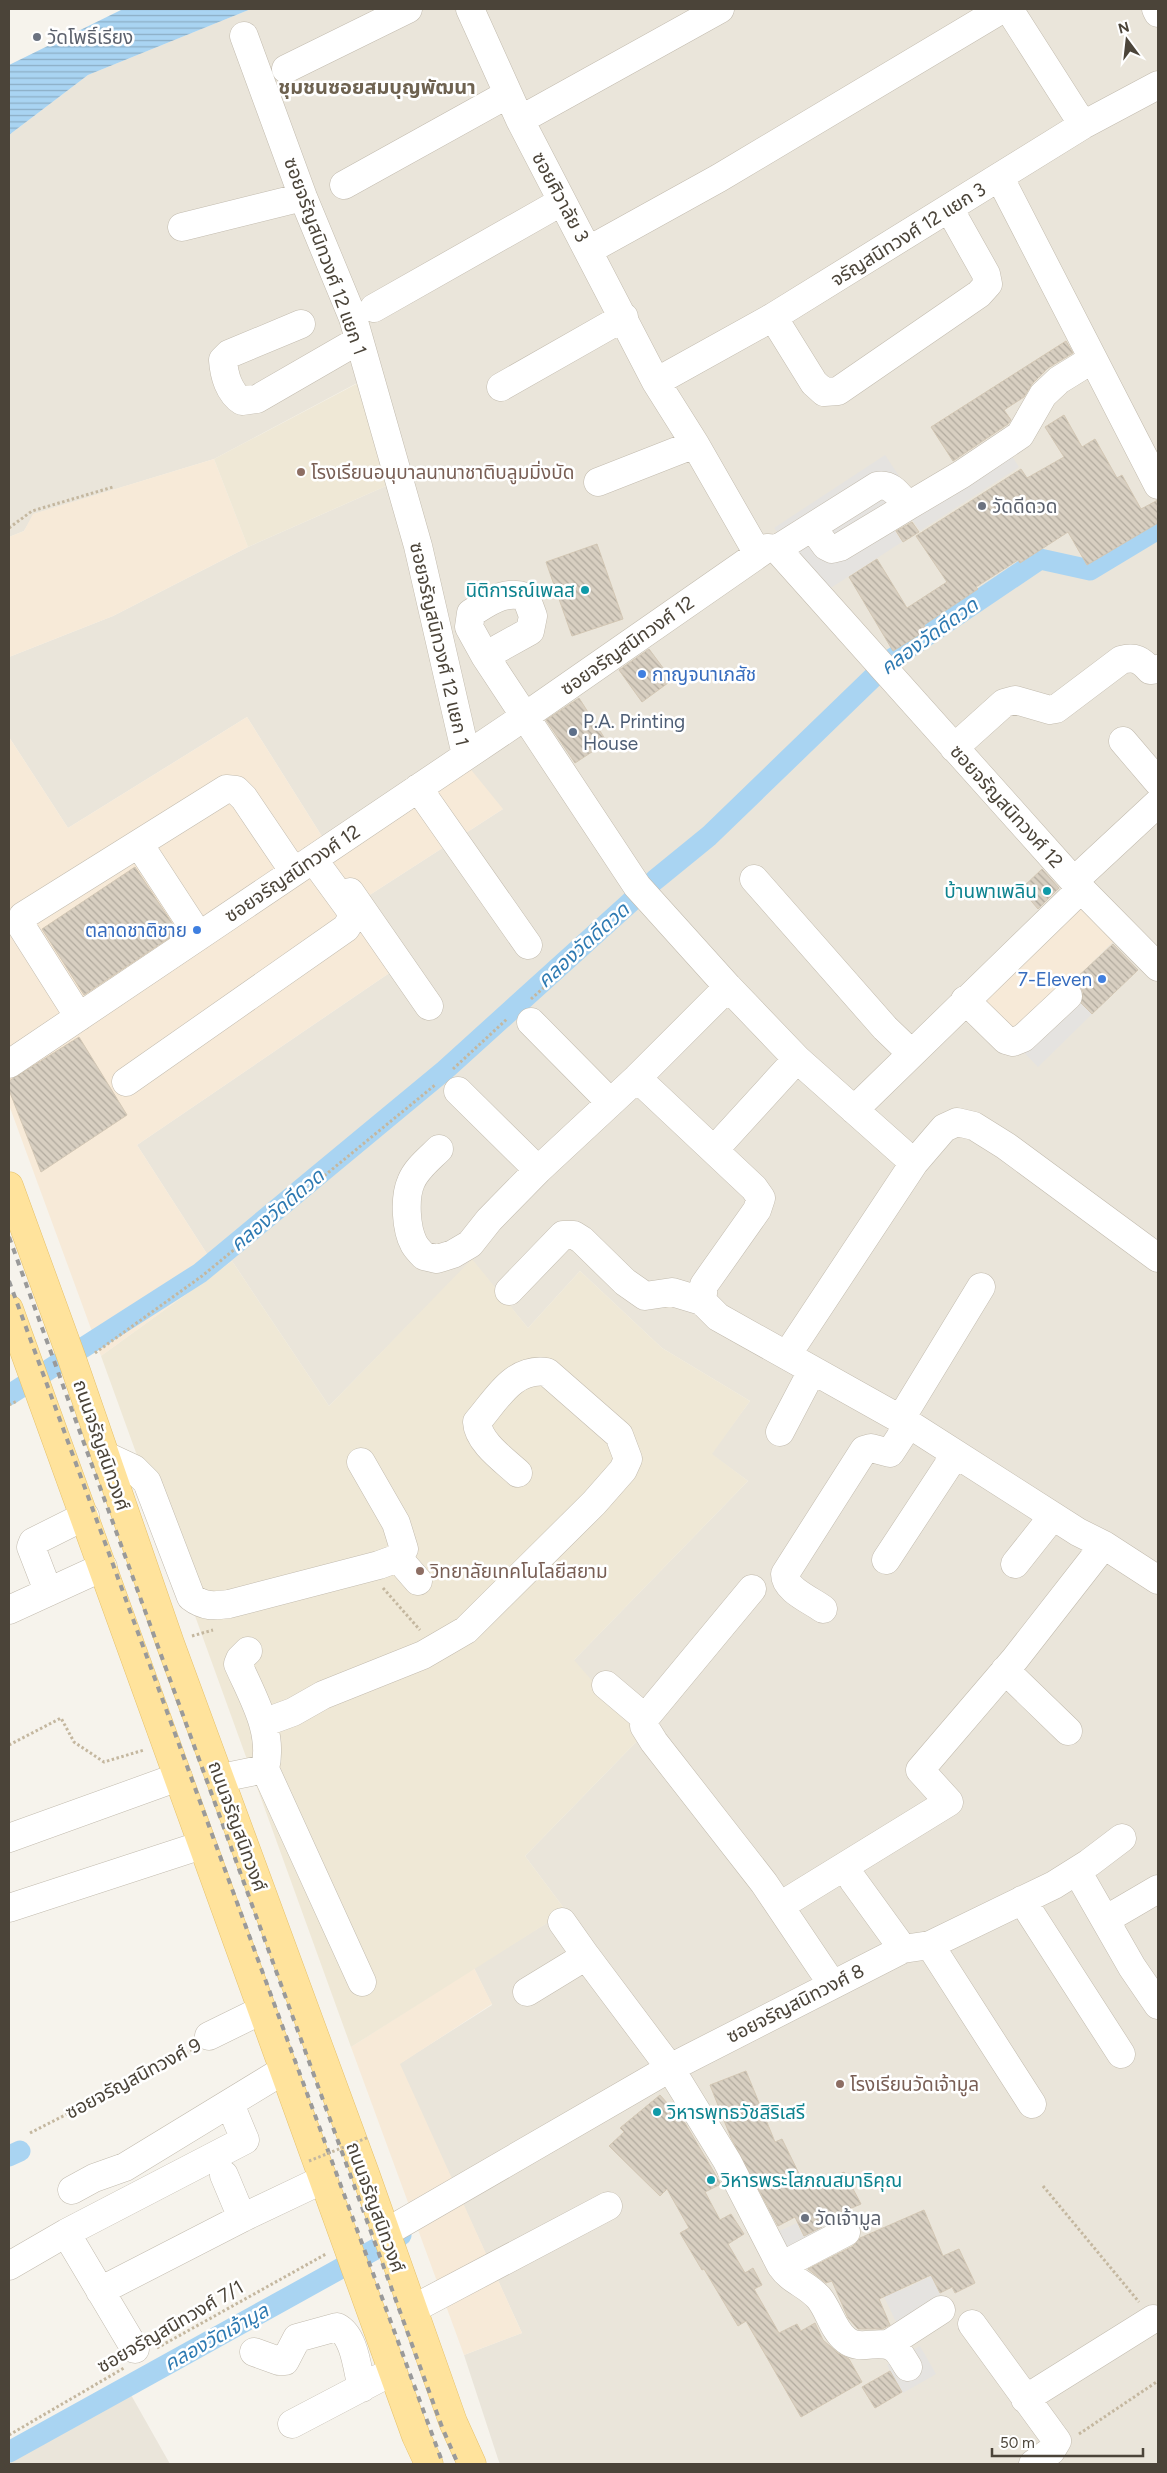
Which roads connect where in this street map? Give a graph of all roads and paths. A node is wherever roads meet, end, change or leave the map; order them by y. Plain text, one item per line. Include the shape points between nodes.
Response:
1 (408, 9) edge
2 (470, 9) edge
3 (720, 9) edge
4 (1002, 9) edge
5 (1009, 9) edge
6 (1156, 9) edge
7 (1158, 13) edge
8 (244, 36) dead end
9 (286, 69) dead end
10 (1158, 85) edge
11 (508, 94) junction
12 (520, 120) junction
13 (1083, 125) junction
14 (1000, 178) junction
15 (344, 185) dead end
16 (303, 197) junction
17 (562, 202) junction
18 (949, 208) junction
19 (182, 227) dead end
20 (589, 250) junction
21 (374, 308) dead end
22 (624, 317) junction
23 (773, 317) junction
24 (302, 324) dead end
25 (359, 340) junction
26 (1094, 359) junction
27 (656, 382) junction
28 (502, 387) dead end
29 (695, 444) junction
30 (598, 482) dead end
31 (1158, 485) edge
32 (113, 487) dead end
33 (9, 528) edge
34 (767, 551) junction
35 (485, 656) dead end
36 (1158, 669) edge
37 (524, 717) junction
38 (1123, 741) dead end
39 (954, 748) junction
40 (466, 756) junction
41 (1158, 782) edge
42 (418, 788) junction
43 (1158, 803) edge
44 (139, 844) junction
45 (310, 861) junction
46 (754, 878) dead end
47 (1077, 885) junction
48 (643, 893) junction
49 (199, 936) junction
50 (528, 945) dead end
51 (1158, 968) edge
52 (728, 987) junction
53 (1068, 996) dead end
54 (965, 1000) junction
55 (429, 1006) dead end
56 (524, 1013) junction
57 (79, 1017) junction
58 (911, 1053) junction
59 (797, 1060) junction
60 (9, 1064) edge
61 (637, 1078) junction
62 (126, 1082) dead end
63 (448, 1082) junction
64 (610, 1102) junction
65 (854, 1110) junction
66 (439, 1149) dead end
67 (714, 1150) junction
68 (914, 1163) junction
69 (538, 1170) junction
70 (9, 1186) edge
71 (1158, 1258) edge
72 (981, 1288) dead end
73 (509, 1291) dead end
74 (702, 1301) junction
75 (9, 1309) edge
76 (77, 1355) junction
77 (787, 1355) junction
78 (812, 1371) junction
79 (904, 1422) junction
80 (780, 1432) dead end
81 (106, 1456) junction
82 (955, 1456) junction
83 (361, 1462) dead end
84 (518, 1473) dead end
85 (85, 1516) junction
86 (1053, 1516) junction
87 (1104, 1545) junction
88 (398, 1558) junction
89 (886, 1560) dead end
90 (1015, 1564) dead end
91 (103, 1567) junction
92 (1158, 1580) edge
93 (418, 1581) dead end
94 (752, 1589) dead end
95 (48, 1591) junction
96 (823, 1609) dead end
97 (9, 1610) edge
98 (248, 1651) dead end
99 (1005, 1670) junction
100 (606, 1685) dead end
101 (645, 1718) junction
102 (264, 1723) junction
103 (1068, 1731) dead end
104 (166, 1744) junction
105 (9, 1745) edge
106 (265, 1769) junction
107 (178, 1777) junction
108 (221, 1778) junction
109 (9, 1838) edge
110 (1122, 1838) dead end
111 (202, 1845) junction
112 (1083, 1867) junction
113 (854, 1880) dead end
114 (1158, 1889) edge
115 (1022, 1900) junction
116 (780, 1906) junction
117 (9, 1908) edge
118 (1109, 1910) junction
119 (562, 1922) dead end
120 (930, 1946) junction
121 (903, 1949) junction
122 (586, 1956) junction
123 (288, 1961) junction
124 (250, 1975) junction
125 (362, 1982) dead end
126 (832, 1984) junction
127 (527, 1992) dead end
128 (1158, 2005) edge
129 (262, 2010) junction
130 (209, 2036) joint
131 (1121, 2054) dead end
132 (670, 2068) junction
133 (284, 2070) junction
134 (230, 2104) junction
135 (1032, 2104) dead end
136 (30, 2133) dead end
137 (370, 2137) dead end
138 (317, 2170) junction
139 (224, 2175) dead end
140 (1043, 2186) dead end
141 (72, 2190) dead end
142 (608, 2206) dead end
143 (242, 2218) junction
144 (846, 2232) dead end
145 (66, 2234) junction
146 (388, 2239) junction
147 (351, 2255) junction
148 (9, 2266) edge
149 (781, 2266) junction
150 (100, 2291) junction
151 (413, 2309) junction
152 (941, 2310) dead end
153 (1153, 2319) joint
154 (972, 2324) dead end
155 (887, 2345) junction
156 (254, 2352) dead end
157 (139, 2355) junction
158 (908, 2367) dead end
159 (393, 2371) junction
160 (1158, 2381) edge
161 (362, 2388) junction
162 (1025, 2399) junction
163 (292, 2424) dead end
164 (9, 2435) edge
165 (1057, 2440) junction
166 (429, 2464) edge
167 (472, 2464) edge
168 (1033, 2464) edge

1 - 9 street
2 - 11 street, ซอยศิวาลัย 3
3 - 12 street
4 - 20 street via 719,178
5 - 13 street
6 - 7 street
8 - 16 street, ซอยจรัญสนิทวงศ์ 12 แยก 1
10 - 13 street, จรัญสนิทวงศ์ 12 แยก 3
11 - 12 street, ซอยศิวาลัย 3
11 - 15 street
12 - 17 street, ซอยศิวาลัย 3
13 - 14 street, จรัญสนิทวงศ์ 12 แยก 3
14 - 18 street, จรัญสนิทวงศ์ 12 แยก 3
14 - 26 street
16 - 19 street
16 - 25 street, ซอยจรัญสนิทวงศ์ 12 แยก 1
17 - 20 street, ซอยศิวาลัย 3
17 - 21 street
18 - 23 street, จรัญสนิทวงศ์ 12 แยก 3
18 - 23 street via 986,274 988,284 980,294 838,391 824,392 814,383
20 - 22 street, ซอยศิวาลัย 3
22 - 27 street, ซอยศิวาลัย 3
22 - 28 street
23 - 27 street, จรัญสนิทวงศ์ 12 แยก 3
24 - 25 street via 229,354 223,360 234,396 242,401 256,398
25 - 40 street, ซอยจรัญสนิทวงศ์ 12 แยก 1 via 418,546
26 - 31 street
26 - 34 street via 1059,380 1043,395 1020,435 908,506 891,487 877,486
27 - 29 street, ซอยศิวาลัย 3
29 - 30 street
29 - 34 street, ซอยศิวาลัย 3
32 - 33 path via 32,511
34 - 37 street, ซอยจรัญสนิทวงศ์ 12
34 - 39 street, ซอยจรัญสนิทวงศ์ 12 via 884,668
35 - 37 street
36 - 39 street via 1150,670 1140,660 1131,657 1122,660 1056,709 1011,700
37 - 40 street, ซอยจรัญสนิทวงศ์ 12
37 - 48 street
38 - 41 street
39 - 47 street, ซอยจรัญสนิทวงศ์ 12
40 - 42 street, ซอยจรัญสนิทวงศ์ 12
42 - 45 street, ซอยจรัญสนิทวงศ์ 12
42 - 50 street
43 - 47 street
44 - 45 street via 226,789 236,790
44 - 49 street
44 - 57 street via 24,916 22,927
45 - 49 street, ซอยจรัญสนิทวงศ์ 12
45 - 55 street
45 - 62 street via 351,911 352,918 346,928
46 - 58 street
47 - 51 street, ซอยจรัญสนิทวงศ์ 12
47 - 54 street
48 - 52 street
48 - 56 path
49 - 57 street, ซอยจรัญสนิทวงศ์ 12
52 - 59 street
52 - 61 street
53 - 54 street via 1023,1038 1013,1042 1006,1040
54 - 58 street
56 - 63 path
56 - 64 street
57 - 60 street, ซอยจรัญสนิทวงศ์ 12
58 - 65 street
59 - 65 street
59 - 67 street
61 - 64 street
61 - 67 street
63 - 69 street
63 - 76 path via 202,1276
64 - 69 street
65 - 68 street
66 - 69 street via 411,1181 407,1198 414,1245 424,1256 437,1259 470,1244
67 - 74 street via 761,1198 758,1210 704,1285
68 - 71 street via 944,1128 957,1122 974,1126
68 - 77 street
70 - 76 main road, ถนนจรัญสนิทวงศ์
72 - 79 street
73 - 74 street via 563,1236 574,1235 645,1296 672,1292
74 - 77 street via 718,1318
75 - 85 main road, ถนนจรัญสนิทวงศ์
76 - 81 main road, ถนนจรัญสนิทวงศ์
77 - 78 street
78 - 79 street
78 - 80 street
79 - 82 street
79 - 96 street via 890,1453 871,1448 864,1450 785,1574 790,1586
81 - 88 street via 134,1468 147,1482 192,1597 200,1604 229,1604
81 - 108 main road, ถนนจรัญสนิทวงศ์ via 170,1643
82 - 86 street
82 - 89 street
83 - 88 street via 396,1522 404,1549
84 - 102 street via 478,1431 477,1422 518,1376 534,1370 547,1372 619,1435 628,1459 623,1470 594,1503 466,1630 423,1655 323,1695
85 - 91 main road, ถนนจรัญสนิทวงศ์
85 - 95 street via 30,1547
86 - 87 street
86 - 90 street
87 - 92 street
87 - 99 street
88 - 93 street
91 - 95 street
91 - 104 main road, ถนนจรัญสนิทวงศ์
94 - 101 street
95 - 97 street
98 - 102 street via 238,1664
99 - 103 street
99 - 116 street via 920,1770 949,1802
100 - 101 street
101 - 116 street via 644,1726 654,1742
102 - 106 street via 268,1744
104 - 105 path via 104,1762 74,1742 61,1718
104 - 107 main road, ถนนจรัญสนิทวงศ์
106 - 108 street
106 - 125 street
107 - 109 street
107 - 111 main road, ถนนจรัญสนิทวงศ์
108 - 123 main road, ถนนจรัญสนิทวงศ์
110 - 112 street, ซอยจรัญสนิทวงศ์ 8
111 - 117 street
111 - 124 main road, ถนนจรัญสนิทวงศ์
112 - 115 street, ซอยจรัญสนิทวงศ์ 8
112 - 118 street
113 - 121 street
114 - 118 street
115 - 120 street, ซอยจรัญสนิทวงศ์ 8
115 - 131 street
116 - 126 street
118 - 128 street via 1132,1967
119 - 122 street
120 - 121 street, ซอยจรัญสนิทวงศ์ 8
120 - 135 street
121 - 126 street, ซอยจรัญสนิทวงศ์ 8
122 - 127 street
122 - 132 street
123 - 124 main road
123 - 146 main road, ถนนจรัญสนิทวงศ์
124 - 129 main road, ถนนจรัญสนิทวงศ์
126 - 132 street, ซอยจรัญสนิทวงศ์ 8
129 - 130 street, ซอยจรัญสนิทวงศ์ 9
129 - 133 main road, ถนนจรัญสนิทวงศ์
130 - 136 path, ซอยจรัญสนิทวงศ์ 9 via 203,2045
132 - 146 street, ซอยจรัญสนิทวงศ์ 8
132 - 149 street via 727,2160
133 - 134 street
133 - 138 main road, ถนนจรัญสนิทวงศ์
134 - 141 street via 125,2167
134 - 145 street via 245,2140
137 - 138 path, bridge
138 - 143 street
138 - 147 main road, ถนนจรัญสนิทวงศ์
139 - 143 street
140 - 153 path
142 - 151 street
143 - 150 street
144 - 149 street
145 - 148 street
145 - 150 street
146 - 151 main road, ถนนจรัญสนิทวงศ์
147 - 157 path, ซอยจรัญสนิทวงศ์ 7/1
147 - 159 main road, ถนนจรัญสนิทวงศ์
149 - 155 street via 788,2277 806,2285 820,2298 846,2340 862,2347
150 - 157 street
151 - 167 main road, ถนนจรัญสนิทวงศ์ via 453,2422
152 - 155 street
153 - 162 street
154 - 162 street
155 - 158 street via 895,2349
156 - 161 street via 285,2361 297,2338 337,2327 344,2330 350,2341
157 - 164 path, ซอยจรัญสนิทวงศ์ 7/1
159 - 161 street
159 - 166 main road, ถนนจรัญสนิทวงศ์
160 - 165 path via 1066,2443
161 - 163 street
162 - 165 street
165 - 168 street via 1051,2451

